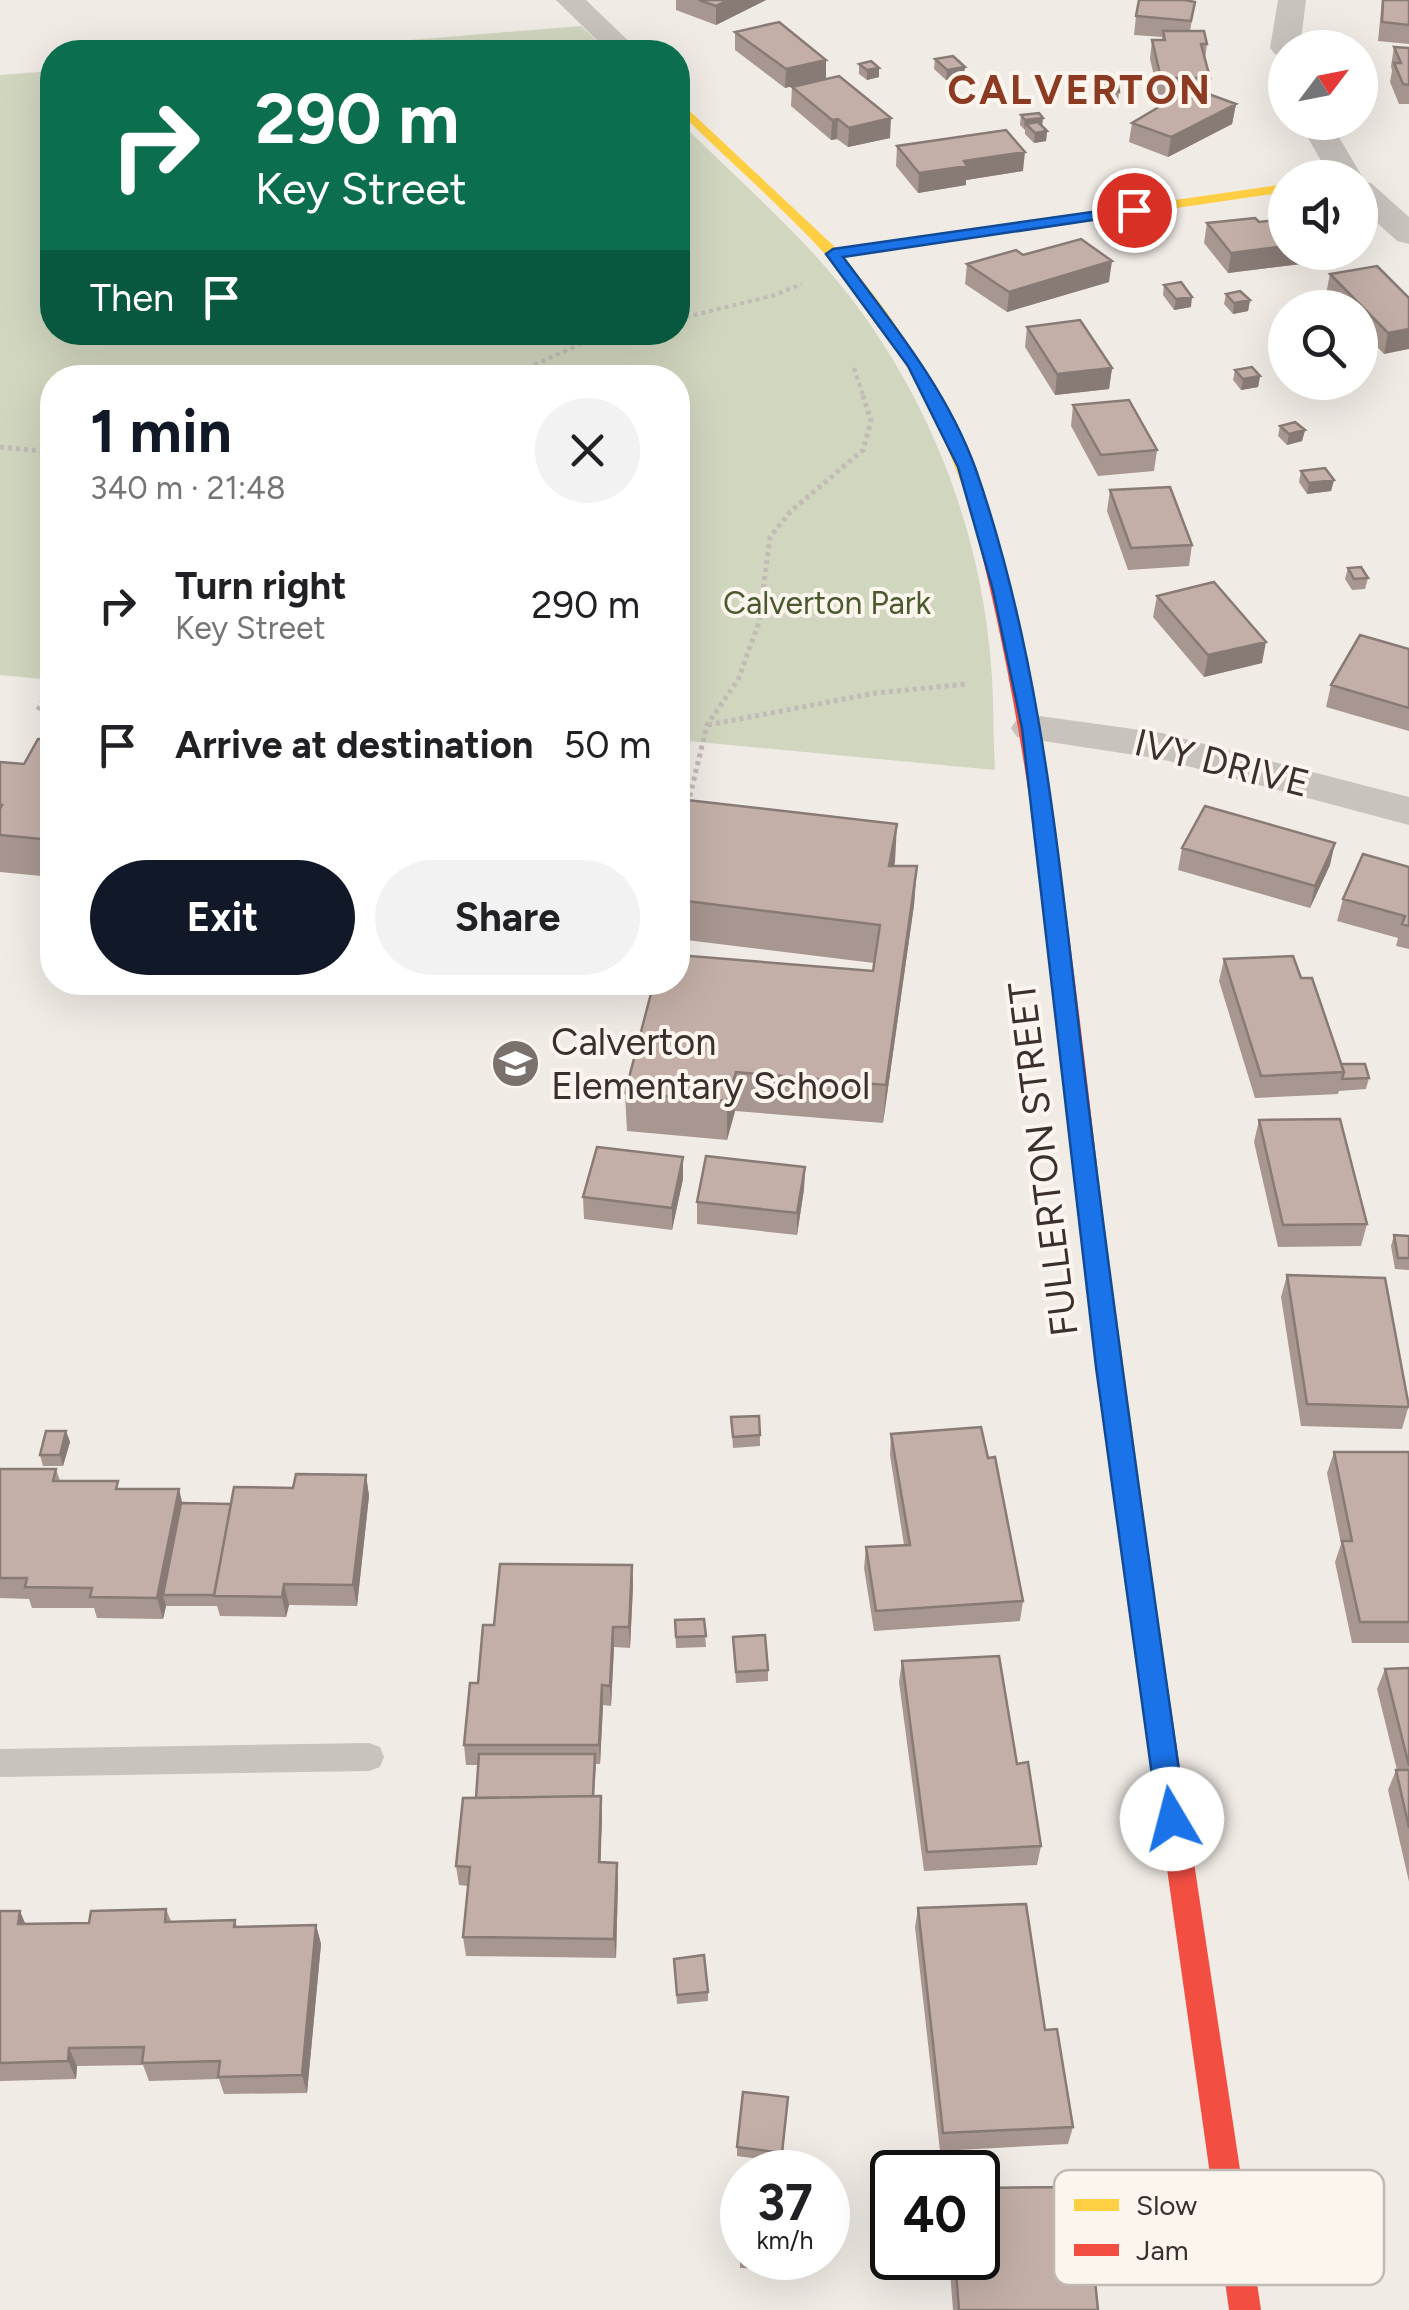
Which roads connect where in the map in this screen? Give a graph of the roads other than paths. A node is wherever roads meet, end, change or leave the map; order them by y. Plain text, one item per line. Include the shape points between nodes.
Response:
1 (570, 0) edge
2 (1292, 0) edge
3 (1288, 30) edge
4 (612, 40) edge
5 (690, 116) edge
6 (1268, 190) edge
7 (1378, 206) edge
8 (1409, 234) edge
9 (833, 254) junction
10 (1032, 728) junction
11 (1409, 810) edge
12 (370, 1757) dead end
13 (0, 1764) edge
14 (1225, 2170) edge
15 (1241, 2285) edge
16 (1245, 2310) edge

1 - 4 street
2 - 3 street
5 - 9 street, FULLERTON STREET
6 - 9 street
7 - 8 street
9 - 10 street, FULLERTON STREET via 915,366 966,467 996,561
10 - 11 street, IVY DRIVE via 1162,746
10 - 14 street, FULLERTON STREET via 1113,1403
12 - 13 lane
15 - 16 street, FULLERTON STREET

